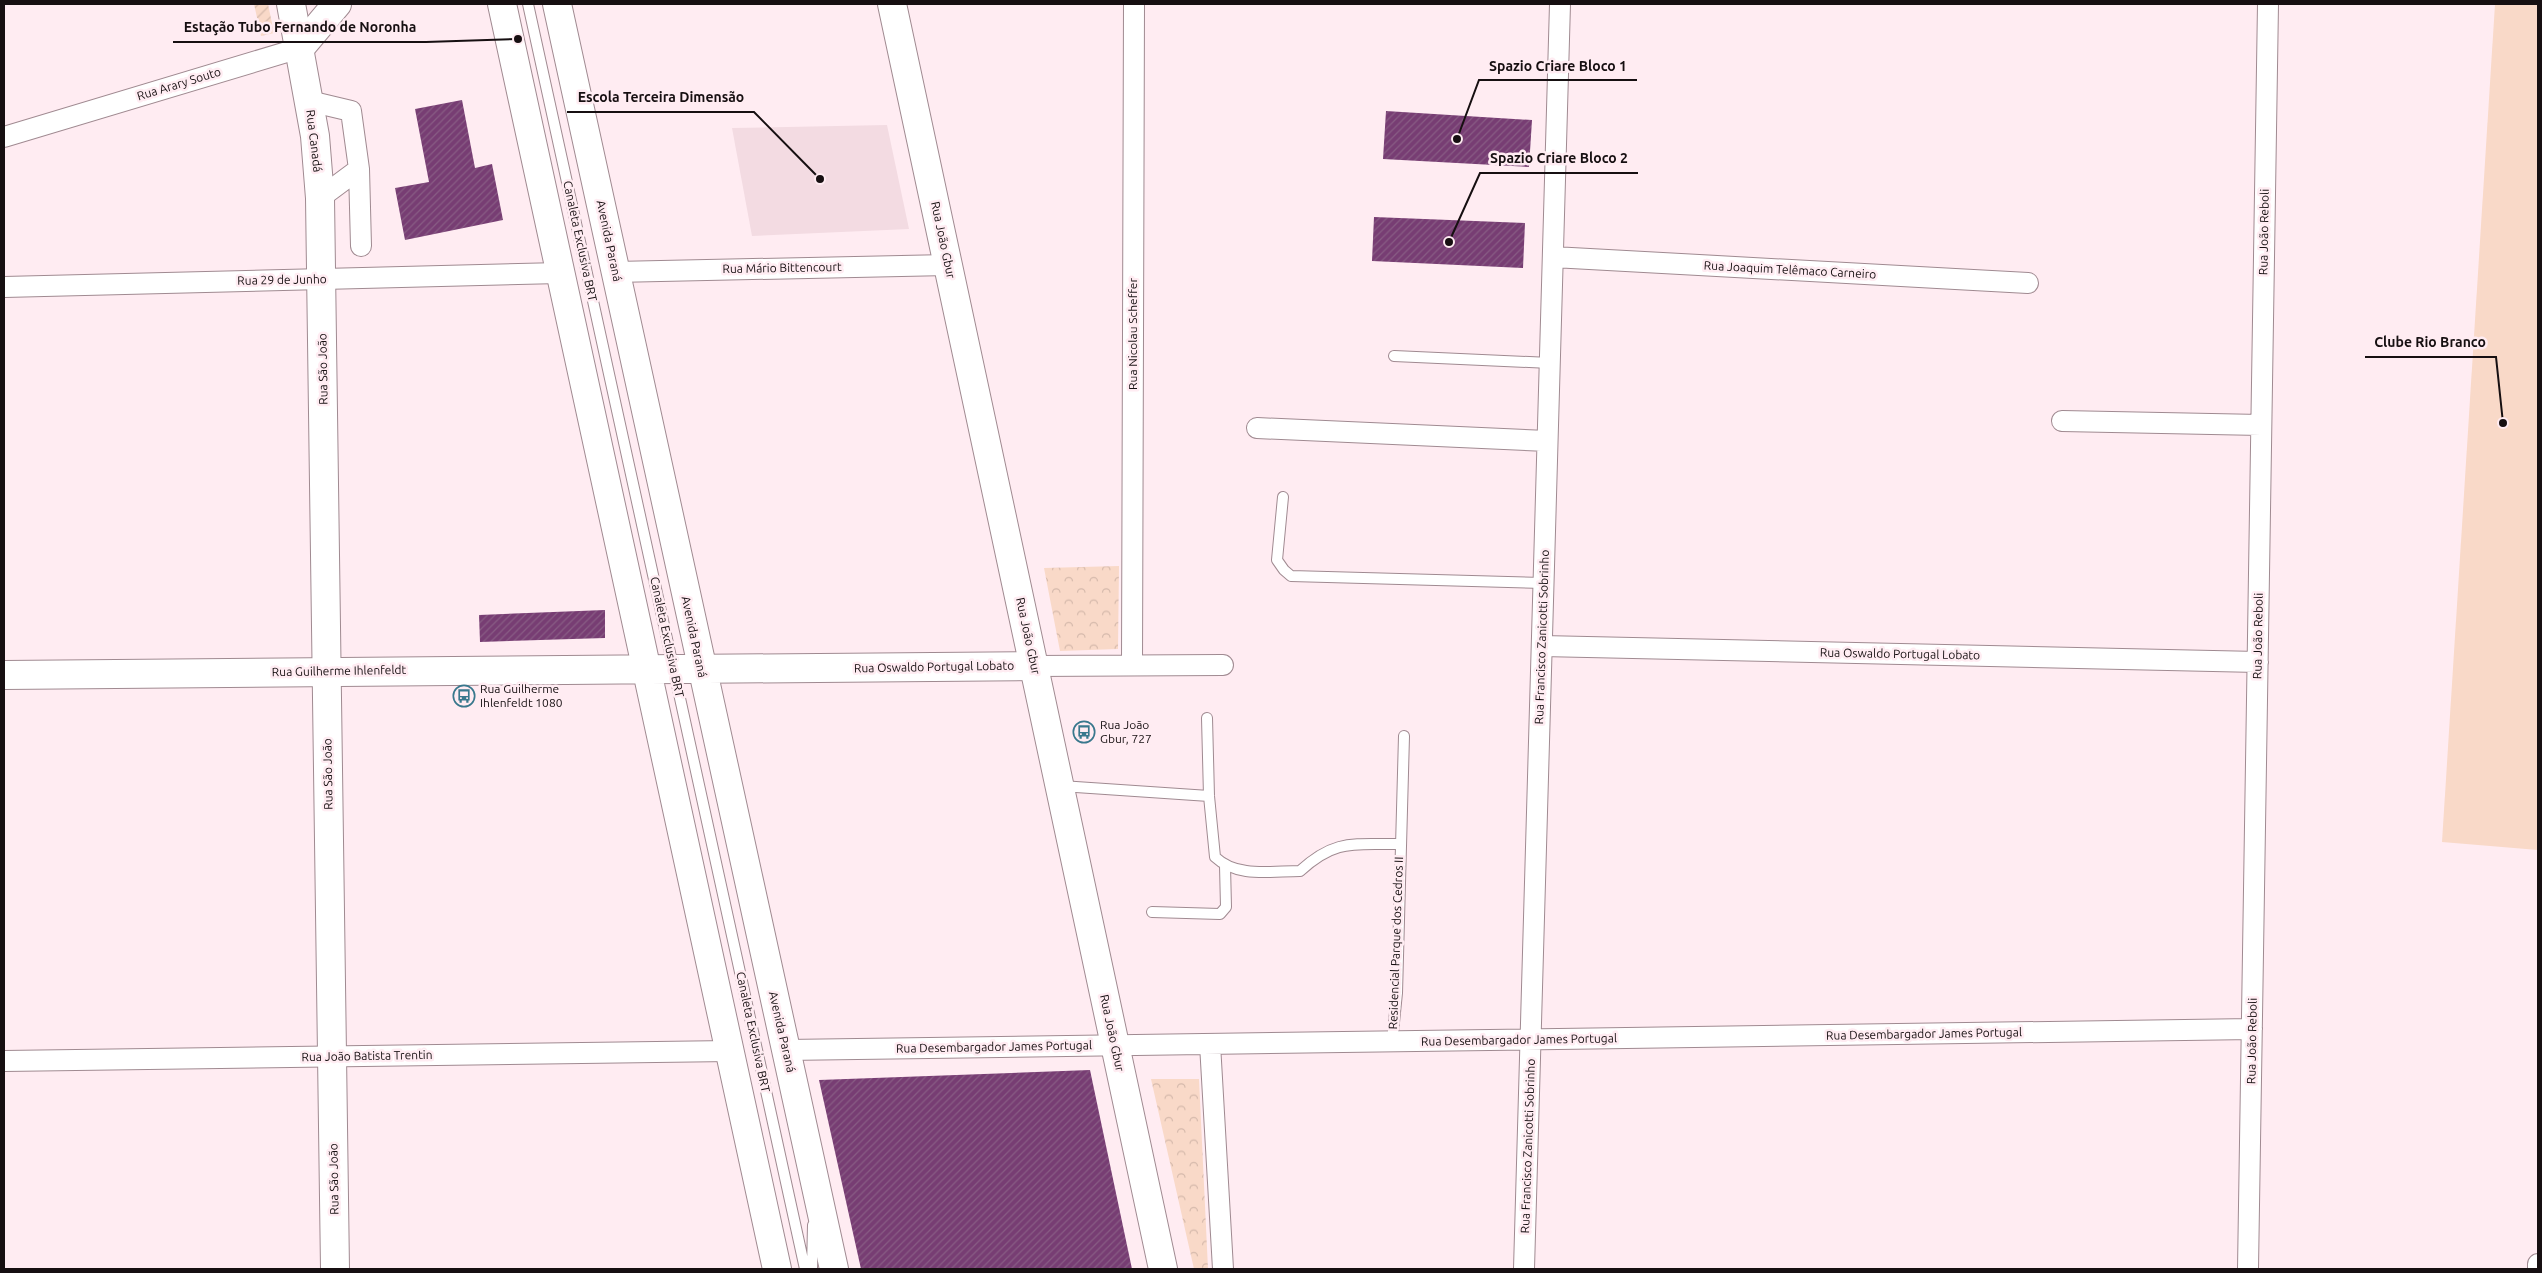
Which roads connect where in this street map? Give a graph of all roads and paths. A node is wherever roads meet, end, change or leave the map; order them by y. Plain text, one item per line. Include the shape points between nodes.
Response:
1 (291, 4) edge
2 (337, 4) edge
3 (502, 4) edge
4 (528, 4) edge
5 (557, 4) edge
6 (892, 4) edge
7 (1134, 4) edge
8 (1560, 4) edge
9 (2268, 4) edge
10 (300, 48) junction
11 (309, 101) junction
12 (4, 137) edge
13 (359, 169) junction
14 (320, 198) junction
15 (361, 246) dead end
16 (1553, 256) junction
17 (948, 265) junction
18 (615, 272) junction
19 (560, 273) junction
20 (322, 279) junction
21 (2028, 283) dead end
22 (4, 287) edge
23 (1394, 356) dead end
24 (1550, 363) junction
25 (2062, 421) dead end
26 (2261, 425) junction
27 (1257, 428) dead end
28 (1547, 441) junction
29 (1283, 497) dead end
30 (1543, 584) junction
31 (1542, 646) junction
32 (2258, 662) junction
33 (1132, 665) junction
34 (1223, 665) dead end
35 (1034, 666) junction
36 (646, 668) junction
37 (674, 669) junction
38 (701, 669) junction
39 (327, 671) junction
40 (4, 675) edge
41 (1207, 718) dead end
42 (1404, 736) dead end
43 (1060, 786) junction
44 (1209, 796) junction
45 (1400, 844) junction
46 (1225, 866) junction
47 (1152, 912) dead end
48 (2252, 1030) junction
49 (1531, 1040) junction
50 (1392, 1042) junction
51 (1210, 1044) junction
52 (1115, 1046) junction
53 (786, 1050) junction
54 (730, 1051) junction
55 (332, 1056) junction
56 (4, 1061) edge
57 (815, 1183) junction
58 (2538, 1264) edge
59 (335, 1269) edge
60 (777, 1269) edge
61 (805, 1269) edge
62 (812, 1269) edge
63 (834, 1269) edge
64 (1163, 1269) edge
65 (1222, 1269) edge
66 (1524, 1269) edge
67 (2248, 1269) edge
68 (2538, 1269) edge

1 - 10 main road, Rua Canadá
2 - 10 main road
3 - 19 main road
4 - 37 lane, Canaleta Exclusiva BRT
5 - 18 main road, Avenida Paraná
6 - 17 main road, Rua João Gbur
7 - 33 street, Rua Nicolau Scheffer
8 - 16 street, Rua Francisco Zanicotti Sobrinho
9 - 26 street, Rua João Reboli
10 - 11 main road, Rua Canadá
10 - 12 street, Rua Arary Souto
11 - 13 street via 351,111
11 - 14 main road, Rua Canadá
13 - 14 street
13 - 15 street
14 - 20 main road, Rua Canadá
16 - 21 street, Rua Joaquim Telêmaco Carneiro
16 - 24 street, Rua Francisco Zanicotti Sobrinho
17 - 18 street, Rua Mário Bittencourt
17 - 35 main road, Rua João Gbur
18 - 38 main road, Avenida Paraná
19 - 20 street, Rua 29 de Junho
19 - 36 main road
20 - 22 street, Rua 29 de Junho
20 - 39 main road, Rua São João
23 - 24 lane
24 - 28 street, Rua Francisco Zanicotti Sobrinho
25 - 26 street
26 - 32 street, Rua João Reboli
27 - 28 street
28 - 30 street, Rua Francisco Zanicotti Sobrinho
29 - 30 lane via 1277,560 1291,576
30 - 31 street, Rua Francisco Zanicotti Sobrinho
31 - 32 street, Rua Oswaldo Portugal Lobato
31 - 49 street, Rua Francisco Zanicotti Sobrinho
32 - 48 street, Rua João Reboli
33 - 34 street, Rua Oswaldo Portugal Lobato
33 - 35 street, Rua Oswaldo Portugal Lobato
35 - 38 main road, Rua Oswaldo Portugal Lobato
35 - 43 main road, Rua João Gbur
36 - 37 main road, Rua Guilherme Ihlenfeldt
36 - 39 main road, Rua Guilherme Ihlenfeldt
36 - 54 main road
37 - 38 main road, Rua Oswaldo Portugal Lobato
37 - 61 lane, Canaleta Exclusiva BRT
38 - 53 main road, Avenida Paraná
39 - 40 main road, Rua Guilherme Ihlenfeldt
39 - 55 main road, Rua São João
41 - 44 lane
42 - 45 lane, Residencial Parque dos Cedros II
43 - 44 lane
43 - 52 main road, Rua João Gbur
44 - 46 lane via 1216,857
45 - 46 lane, Residencial Parque dos Cedros II via 1341,845 1317,855 1300,871 1242,871
45 - 50 lane, Residencial Parque dos Cedros II
46 - 47 lane via 1226,907 1220,914
48 - 49 street, Rua Desembargador James Portugal
48 - 67 street, Rua João Reboli
49 - 50 street, Rua Desembargador James Portugal
49 - 66 street, Rua Francisco Zanicotti Sobrinho
50 - 51 street, Rua Desembargador James Portugal
51 - 52 street, Rua Desembargador James Portugal
51 - 65 street
52 - 53 street, Rua Desembargador James Portugal
52 - 64 main road, Rua João Gbur
53 - 57 main road, Avenida Paraná
54 - 55 street, Rua João Batista Trentin
54 - 60 main road
55 - 56 street, Rua João Batista Trentin
55 - 59 main road, Rua São João
57 - 62 lane
57 - 63 main road, Avenida Paraná
58 - 68 street

